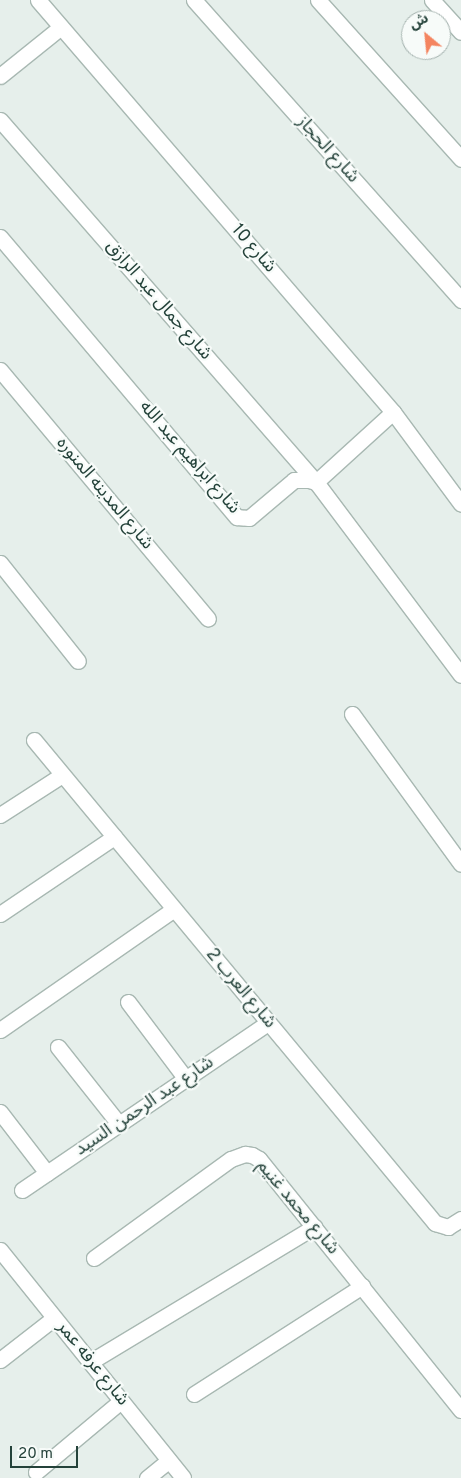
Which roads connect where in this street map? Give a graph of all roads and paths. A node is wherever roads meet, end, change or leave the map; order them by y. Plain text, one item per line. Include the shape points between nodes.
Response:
1 (38, 0) edge
2 (194, 0) edge
3 (318, 0) edge
4 (432, 0) edge
5 (61, 27) junction
6 (461, 32) edge
7 (0, 76) edge
8 (0, 120) edge
9 (461, 159) edge
10 (0, 237) edge
11 (461, 300) edge
12 (0, 370) edge
13 (393, 412) junction
14 (316, 482) junction
15 (461, 504) edge
16 (0, 563) edge
17 (208, 619) dead end
18 (78, 661) dead end
19 (461, 675) edge
20 (352, 714) dead end
21 (34, 740) dead end
22 (62, 775) junction
23 (0, 815) edge
24 (114, 837) junction
25 (461, 864) edge
26 (174, 909) junction
27 (0, 914) edge
28 (128, 1002) dead end
29 (268, 1023) junction
30 (0, 1030) edge
31 (58, 1046) dead end
32 (186, 1079) junction
33 (0, 1112) edge
34 (120, 1124) junction
35 (47, 1174) junction
36 (22, 1190) dead end
37 (456, 1222) edge
38 (314, 1227) junction
39 (0, 1250) edge
40 (94, 1258) dead end
41 (362, 1286) junction
42 (54, 1318) junction
43 (0, 1360) edge
44 (90, 1362) junction
45 (194, 1394) dead end
46 (121, 1401) junction
47 (461, 1410) edge
48 (168, 1460) junction
49 (36, 1472) dead end
50 (147, 1478) edge
51 (183, 1478) edge

1 - 5 street, شارع 10
2 - 11 street, شارع الحجاز
3 - 9 street
4 - 6 street
5 - 7 street
5 - 13 street, شارع 10
8 - 14 street, شارع جمال عبد الرازق
10 - 14 street, شارع ابراهيم عبد الله via 237,517 249,518 294,480
12 - 17 street, شارع المدينه المنوره
13 - 14 street
13 - 15 street, شارع 10
14 - 19 street
16 - 18 street
20 - 25 street
21 - 22 street, شارع العرب 2
22 - 23 street
22 - 24 street, شارع العرب 2
24 - 26 street, شارع العرب 2
24 - 27 street
26 - 29 street, شارع العرب 2
26 - 30 street
28 - 32 street
29 - 32 street, شارع عبد الرحمن السيد
29 - 37 street, شارع العرب 2 via 435,1224 443,1227
31 - 34 street
32 - 34 street, شارع عبد الرحمن السيد
33 - 35 street
34 - 35 street, شارع عبد الرحمن السيد
35 - 36 street, شارع عبد الرحمن السيد
38 - 40 street, شارع محمد غنيم via 259,1159 245,1154 231,1159
38 - 41 street, شارع محمد غنيم
38 - 44 street
39 - 42 street, شارع عرفه عمر
41 - 45 street
41 - 47 street, شارع محمد غنيم
42 - 43 street
42 - 44 street, شارع عرفه عمر
44 - 46 street, شارع عرفه عمر
46 - 48 street, شارع عرفه عمر
46 - 49 street
48 - 50 street
48 - 51 street, شارع عرفه عمر

